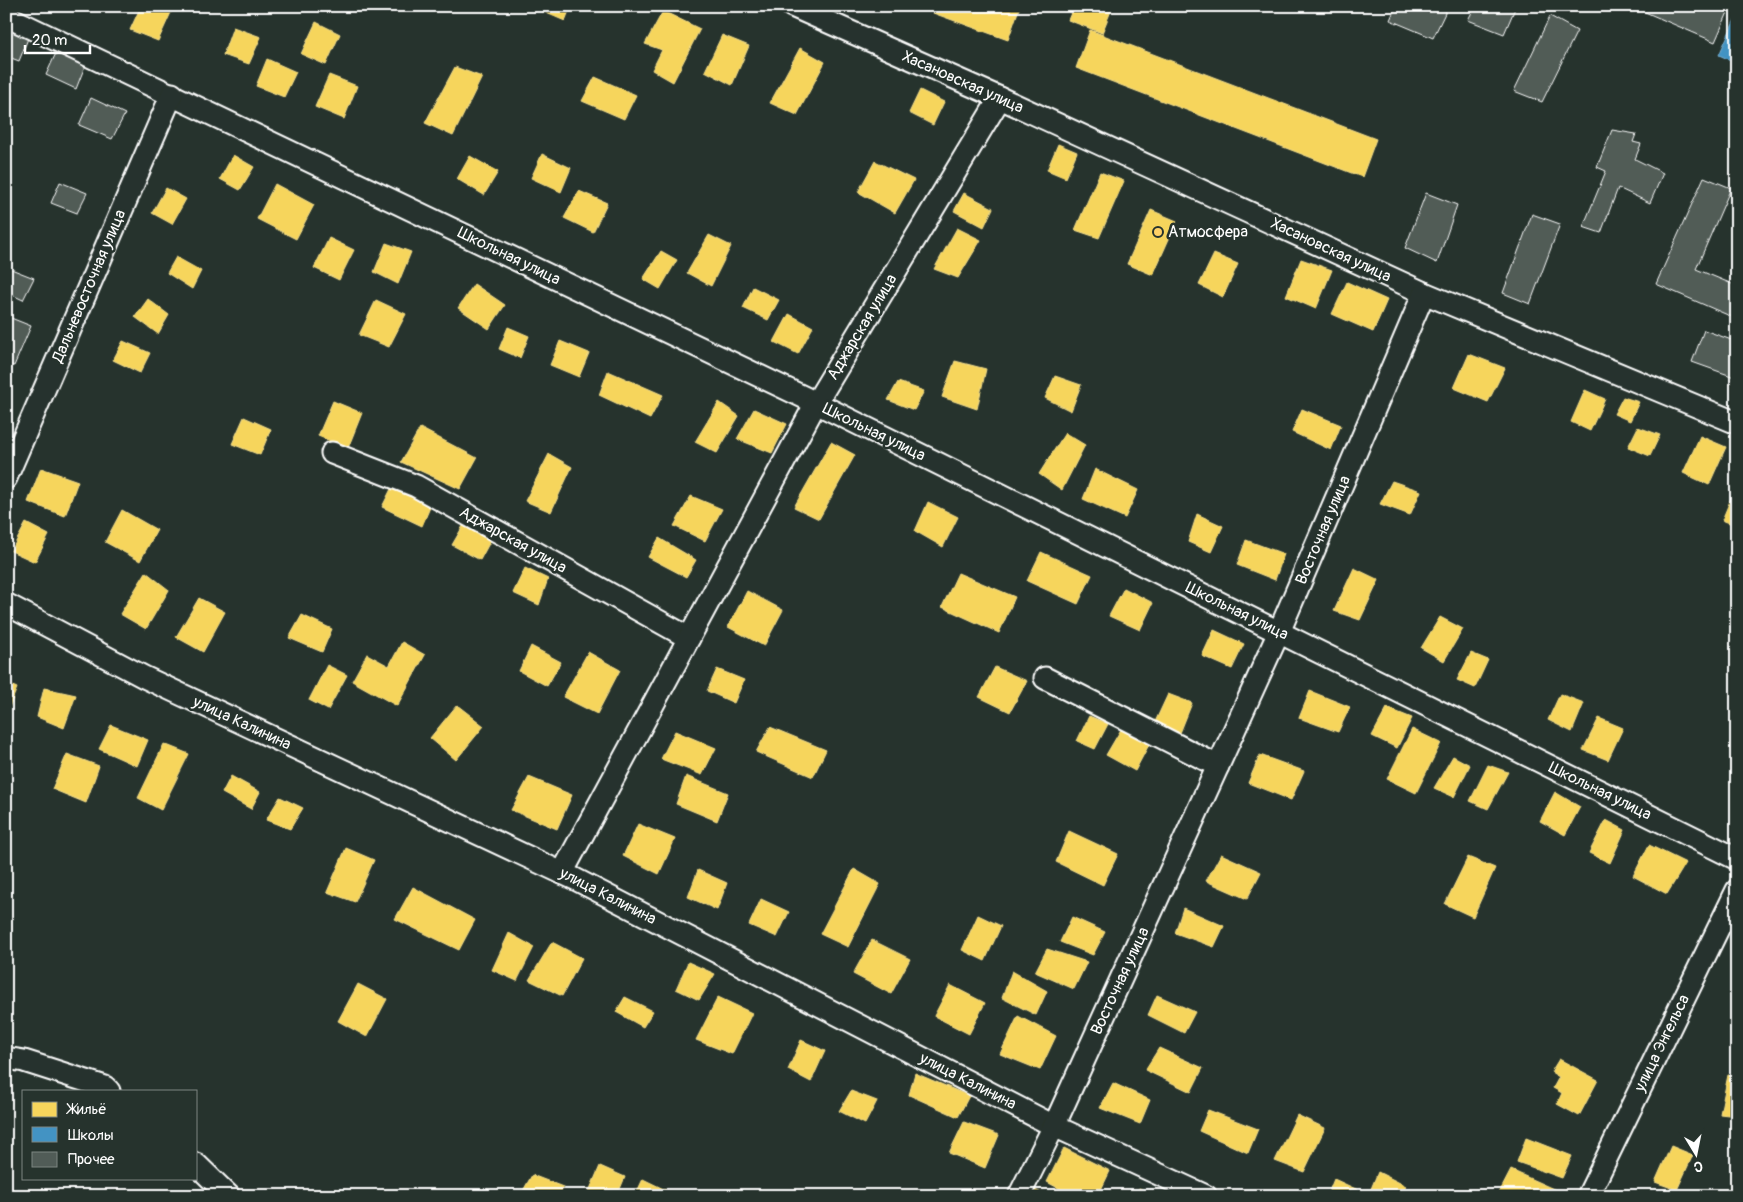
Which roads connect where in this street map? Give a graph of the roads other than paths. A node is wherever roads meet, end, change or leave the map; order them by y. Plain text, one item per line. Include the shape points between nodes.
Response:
1 (792, 6) edge
2 (6, 16) edge
3 (172, 94) junction
4 (1000, 98) junction
5 (1424, 293) junction
6 (816, 403) junction
7 (1737, 423) edge
8 (332, 453) dead end
9 (6, 478) edge
10 (6, 604) edge
11 (1279, 632) junction
12 (689, 638) junction
13 (1045, 678) dead end
14 (1218, 766) junction
15 (1737, 859) edge
16 (562, 873) junction
17 (1737, 890) edge
18 (6, 1058) edge
19 (108, 1090) edge
20 (1054, 1126) junction
21 (198, 1166) edge
22 (229, 1196) edge
23 (1019, 1196) edge
24 (1206, 1196) edge
25 (1588, 1196) edge

1 - 4 street, Хасановская улица
2 - 3 street, Школьная улица
3 - 6 street, Школьная улица
3 - 9 street, Дальневосточная улица
4 - 5 street, Хасановская улица
4 - 6 street, Аджарская улица
5 - 7 street, Хасановская улица
5 - 11 street, Восточная улица
6 - 11 street, Школьная улица
6 - 12 street, Аджарская улица
8 - 12 street, Аджарская улица via 416,486
10 - 16 street, улица Калинина via 144,678
11 - 14 street, Восточная улица
11 - 15 street, Школьная улица
12 - 16 street, Аджарская улица
13 - 14 street
14 - 20 street, Восточная улица
16 - 20 street, улица Калинина
17 - 25 street, улица Энгельса
18 - 19 street via 24,1061
20 - 23 street, Восточная улица
20 - 24 street, улица Калинина
21 - 22 street

